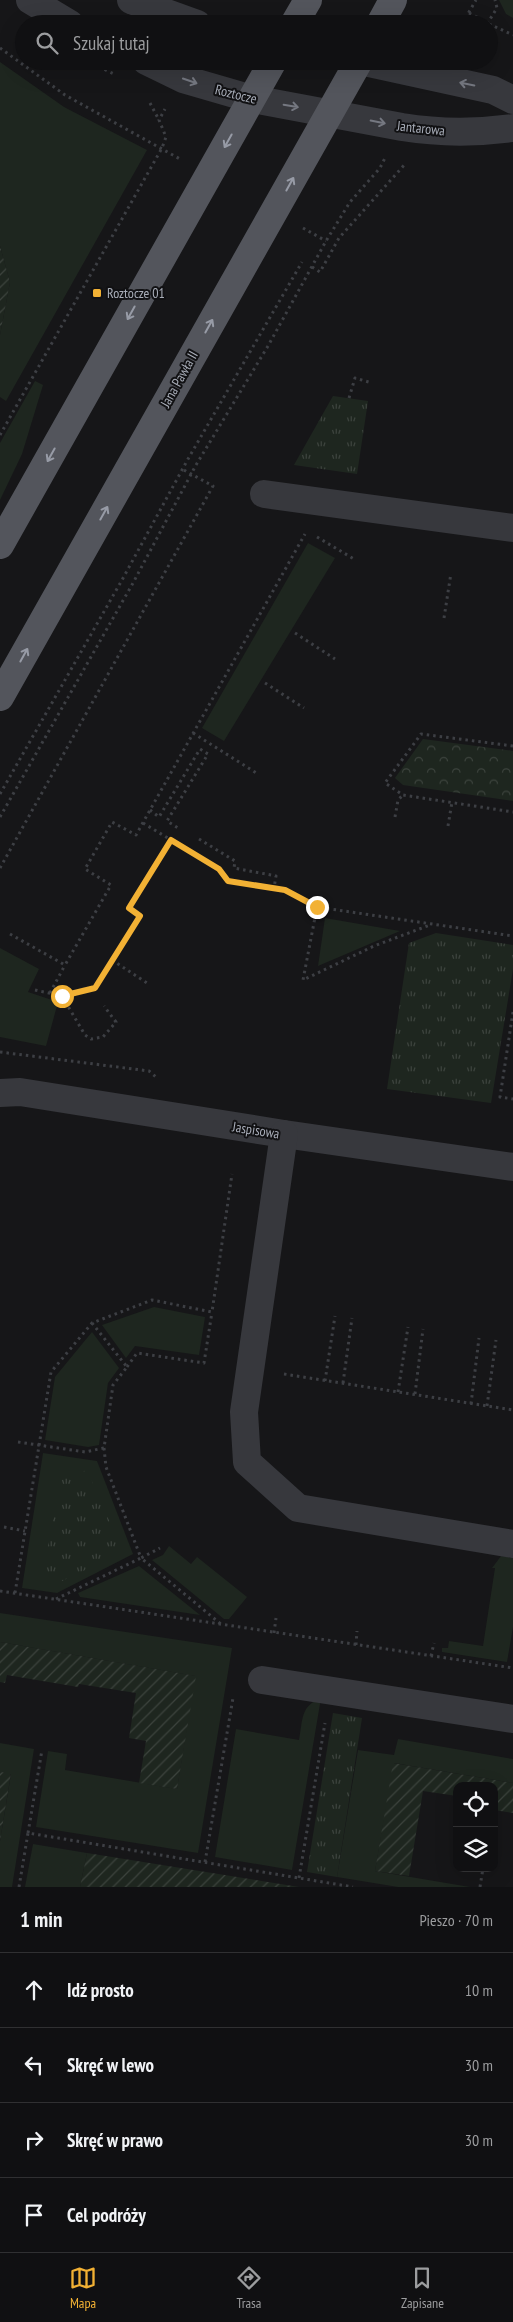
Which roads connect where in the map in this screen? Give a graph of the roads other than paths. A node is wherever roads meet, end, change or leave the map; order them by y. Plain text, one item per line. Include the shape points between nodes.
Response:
1 (30, 0) edge
2 (130, 0) edge
3 (308, 0) edge
4 (394, 0) edge
5 (55, 15) edge
6 (171, 15) edge
7 (299, 15) edge
8 (385, 15) edge
9 (164, 70) edge
10 (268, 70) edge
11 (354, 70) edge
12 (400, 70) edge
13 (252, 99) junction
14 (513, 100) edge
15 (330, 113) junction
16 (513, 128) edge
17 (264, 494) dead end
18 (513, 528) edge
19 (0, 545) edge
20 (0, 697) edge
21 (0, 1093) edge
22 (284, 1134) junction
23 (513, 1167) edge
24 (513, 1544) edge
25 (262, 1680) road end
26 (513, 1719) edge

1 - 5 street
2 - 6 street
3 - 7 main road
4 - 8 main road
9 -> 13 street, Roztocze via 183,79
10 - 13 main road
11 - 15 main road, Jana Pawła II
14 -> 12 street via 492,90
13 -> 15 street, Roztocze
13 -> 19 main road
15 -> 16 street, Jantarowa via 414,129 482,132
20 -> 15 main road, Jana Pawła II
17 - 18 street
21 - 22 street, Jaspisowa via 20,1092
22 - 23 street, Jaspisowa
22 - 24 street via 244,1412 247,1462 298,1508
25 - 26 street

